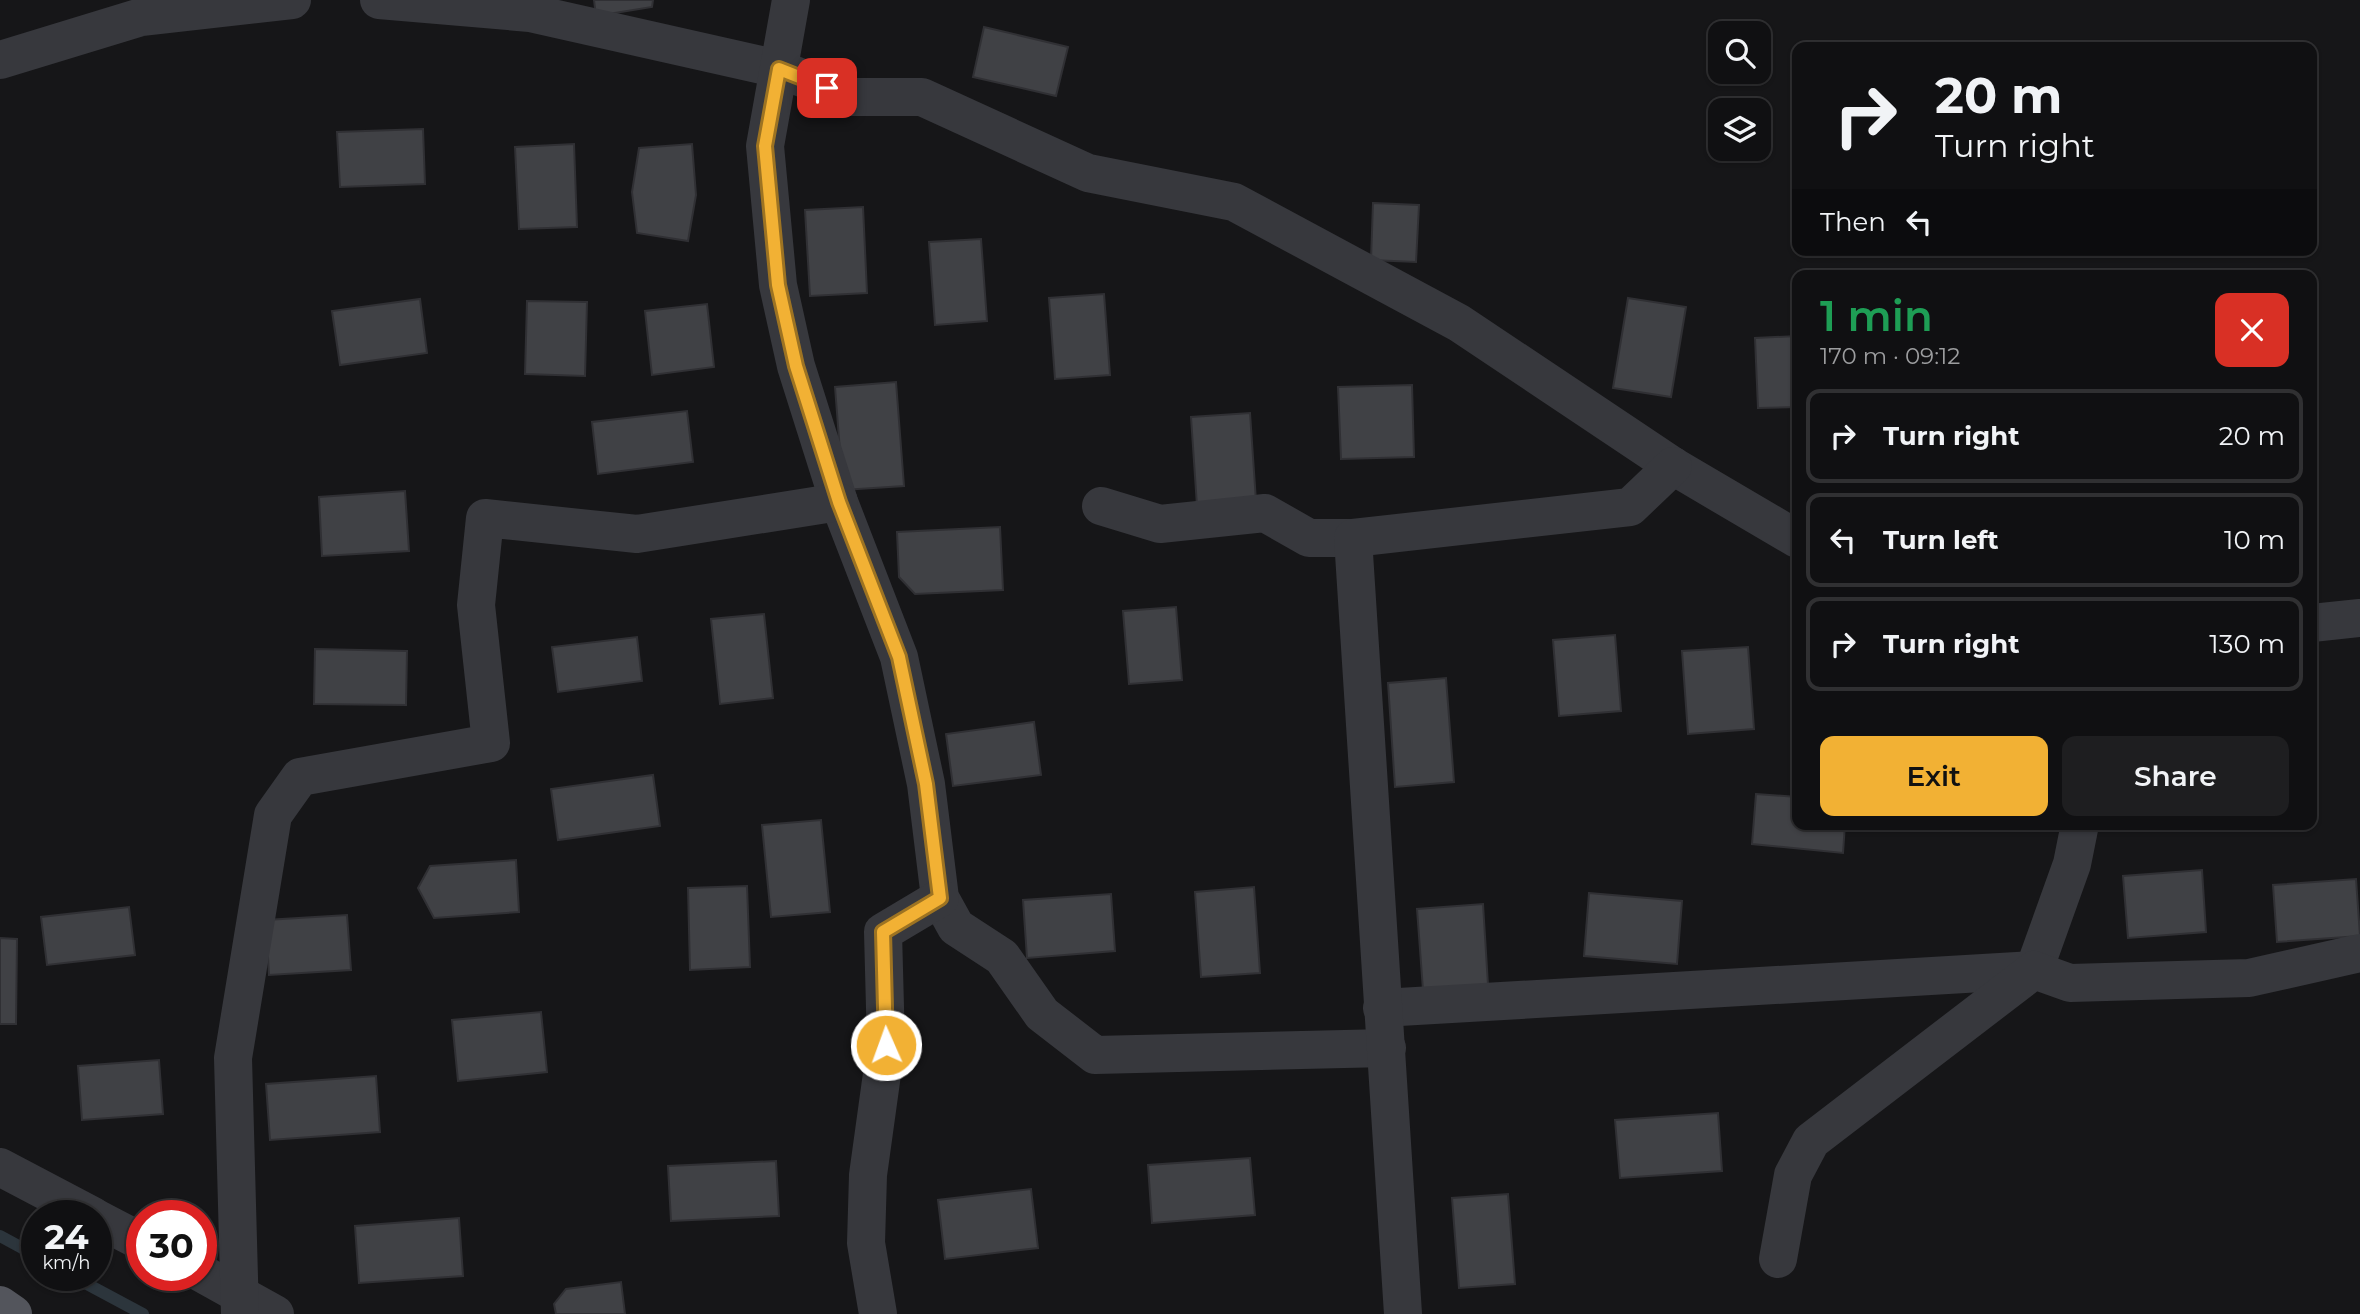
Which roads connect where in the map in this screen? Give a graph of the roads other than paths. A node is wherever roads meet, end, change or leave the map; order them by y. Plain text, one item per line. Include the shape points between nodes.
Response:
1 (292, 0) edge
2 (379, 0) edge
3 (791, 0) edge
4 (0, 60) edge
5 (779, 69) junction
6 (1673, 466) junction
7 (839, 502) junction
8 (1101, 506) dead end
9 (1792, 536) edge
10 (1353, 538) junction
11 (2360, 618) edge
12 (2317, 622) edge
13 (2079, 830) edge
14 (940, 898) junction
15 (2360, 953) edge
16 (2034, 970) junction
17 (1382, 1008) junction
18 (1387, 1048) junction
19 (0, 1167) edge
20 (63, 1200) edge
21 (1778, 1259) dead end
22 (217, 1286) edge
23 (239, 1303) edge
24 (0, 1305) edge
25 (13, 1314) edge
26 (275, 1314) edge
27 (878, 1314) edge
28 (1403, 1314) edge

1 - 4 street via 141,17
2 - 5 street via 530,13
3 - 5 street
5 - 6 street via 850,97 922,97 1088,173 1234,202 1459,323
5 - 7 street via 765,146 778,285 796,366
6 - 9 street
6 - 10 street via 1630,507
7 - 14 street via 899,657 926,784
7 - 23 street via 637,534 485,518 476,606 491,743 300,777 273,815 233,1058
8 - 10 street via 1160,524 1265,513 1309,538
10 - 17 street
11 - 12 street
13 - 16 street via 2072,864
14 - 18 street via 956,928 1002,957 1042,1014 1095,1055
14 - 27 street via 883,932 886,1045 868,1175 866,1243
15 - 16 street via 2249,978 2070,983
16 - 17 street
16 - 21 street via 1811,1141 1793,1175
17 - 18 street
18 - 28 street
19 - 20 street
22 - 23 street
23 - 26 street
24 - 25 main road

